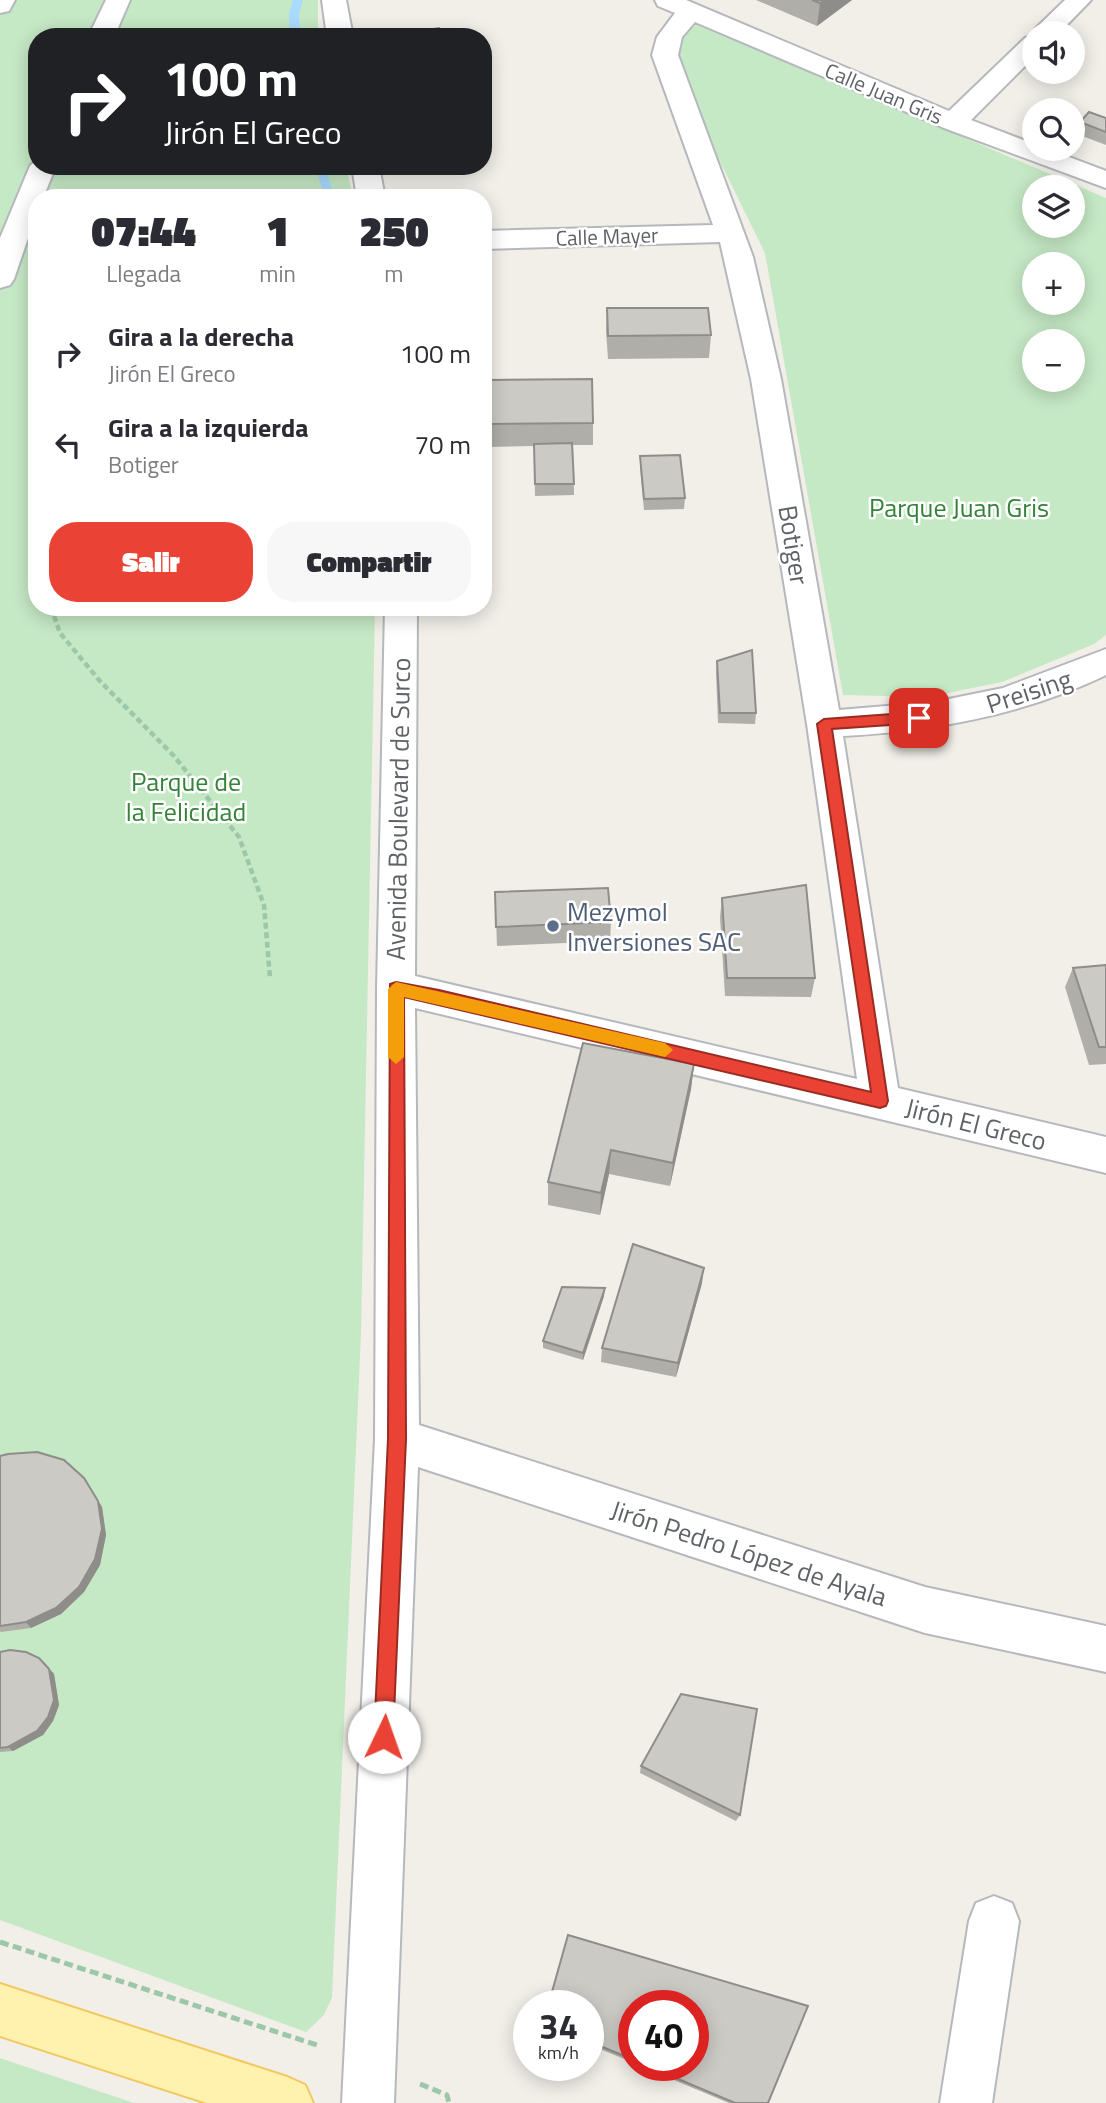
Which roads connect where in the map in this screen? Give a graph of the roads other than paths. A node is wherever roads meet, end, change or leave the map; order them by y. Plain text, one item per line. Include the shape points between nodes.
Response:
1 (3, 0) edge
2 (118, 0) edge
3 (334, 0) edge
4 (1079, 0) edge
5 (678, 5) edge
6 (0, 6) edge
7 (1057, 21) edge
8 (105, 28) edge
9 (339, 28) edge
10 (1022, 55) edge
11 (953, 122) junction
12 (1106, 180) edge
13 (28, 201) edge
14 (731, 233) junction
15 (492, 240) edge
16 (0, 279) edge
17 (401, 616) edge
18 (1106, 661) edge
19 (824, 724) junction
20 (396, 989) junction
21 (880, 1101) junction
22 (1106, 1155) edge
23 (397, 1439) junction
24 (1106, 1650) edge
25 (994, 1921) dead end
26 (0, 2010) edge
27 (369, 2082) edge
28 (287, 2103) edge
29 (966, 2103) edge

1 - 6 street
2 - 8 street
3 - 9 street
4 - 7 street
5 - 11 street, Calle Juan Gris
5 - 14 street, Botiger via 665,55
10 - 11 street
11 - 12 street, Calle Juan Gris
13 - 16 street
14 - 15 street, Calle Mayer
14 - 19 street, Botiger via 766,379
17 - 20 street, Avenida Boulevard de Surco
18 - 19 street, Preising via 1072,679 947,715
19 - 21 street, Botiger
20 - 21 street, Jirón El Greco
20 - 23 street, Avenida Boulevard de Surco
21 - 22 street, Jirón El Greco
23 - 24 street, Jirón Pedro López de Ayala via 925,1609
23 - 27 street, Avenida Boulevard de Surco
25 - 29 street
26 - 28 main road

